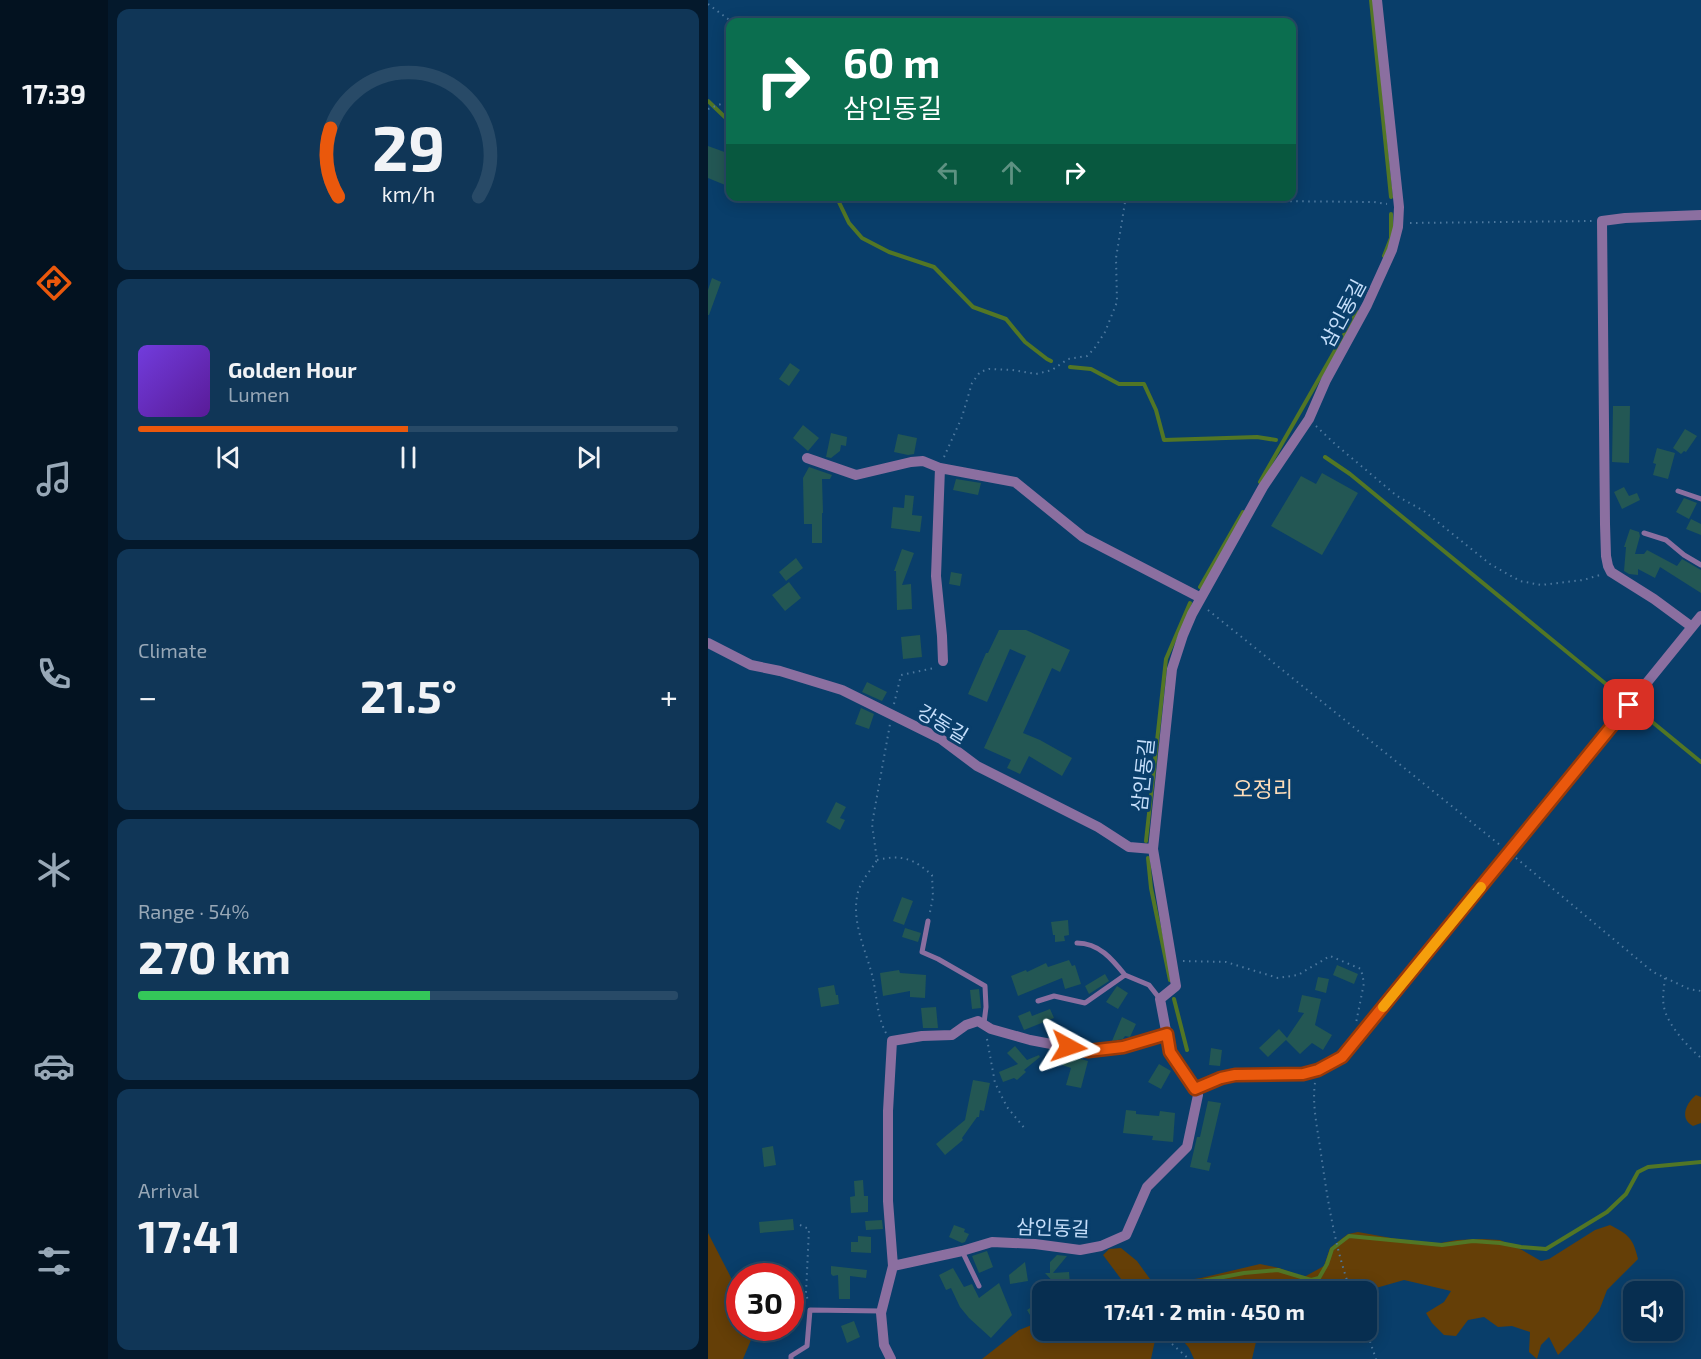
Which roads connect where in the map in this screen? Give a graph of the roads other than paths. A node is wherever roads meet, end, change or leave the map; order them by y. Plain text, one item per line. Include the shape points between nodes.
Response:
1 (1377, 0) edge
2 (1701, 215) edge
3 (807, 458) dead end
4 (940, 468) junction
5 (1678, 491) dead end
6 (1701, 499) edge
7 (1644, 533) dead end
8 (1701, 565) edge
9 (1200, 600) junction
10 (1701, 616) edge
11 (1692, 627) junction
12 (708, 643) edge
13 (943, 661) road end
14 (1153, 849) junction
15 (928, 921) road end
16 (1077, 943) dead end
17 (1125, 975) junction
18 (1160, 999) junction
19 (1038, 1001) dead end
20 (984, 1025) junction
21 (1167, 1034) junction
22 (1195, 1089) junction
23 (962, 1251) junction
24 (893, 1266) junction
25 (980, 1286) dead end
26 (881, 1311) junction
27 (791, 1359) edge
28 (891, 1359) edge

1 - 9 street, 삼인동길 via 1399,207 1392,250 1309,419 1263,487
2 - 11 street via 1602,221 1608,566 1611,572
3 - 4 street via 856,474 922,461
4 - 9 street via 1015,482 1083,537
4 - 13 street via 936,576
5 - 6 lane
7 - 8 lane via 1666,540
9 - 14 street, 삼인동길 via 1172,669
10 - 11 street
11 - 22 street via 1342,1057 1303,1074 1235,1075
12 - 14 street, 강동길 via 751,664 842,690 940,739 977,765 1129,847
14 - 18 street, 삼인동길 via 1176,986
15 - 20 lane via 922,952 984,986
16 - 17 lane via 1089,943 1101,950
17 - 18 lane via 1149,985
17 - 19 lane via 1085,1002 1054,996
18 - 21 street
20 - 21 street via 1030,1040 1088,1051 1123,1047
20 - 24 street via 978,1021 952,1035 892,1041 888,1201
21 - 22 street via 1170,1052
22 - 23 street, 삼인동길 via 1198,1095 1187,1148 1147,1187 1126,1235 1080,1250 992,1242
23 - 24 street, 삼인동길
23 - 25 lane
24 - 26 street
26 - 27 lane via 810,1310 807,1347
26 - 28 street via 884,1345

